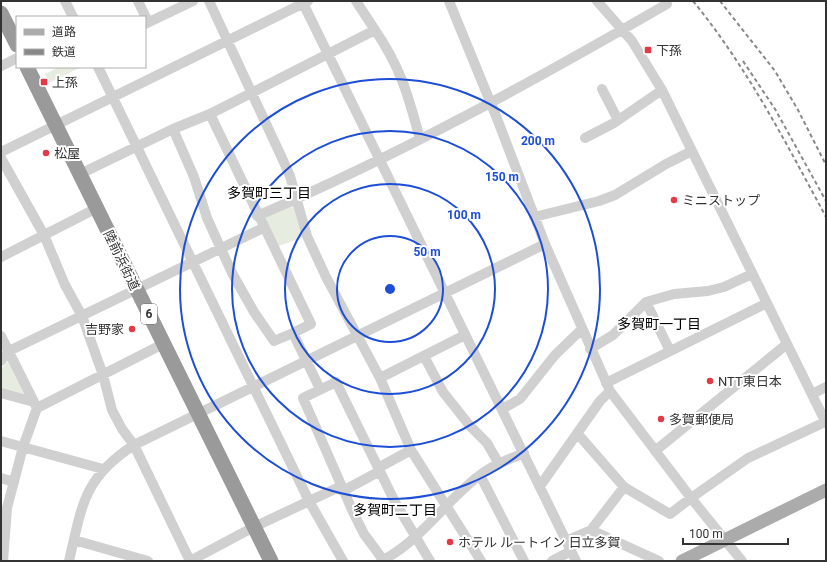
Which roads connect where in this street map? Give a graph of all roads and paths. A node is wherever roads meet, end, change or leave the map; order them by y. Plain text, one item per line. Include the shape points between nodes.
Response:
1 (65, 1) edge
2 (138, 1) edge
3 (193, 1) edge
4 (209, 1) edge
5 (356, 1) edge
6 (449, 1) edge
7 (597, 1) edge
8 (305, 2) edge
9 (667, 4) dead end
10 (1, 13) edge
11 (72, 16) edge
12 (144, 16) edge
13 (147, 23) edge
14 (375, 30) junction
15 (622, 30) junction
16 (228, 40) junction
17 (16, 43) edge
18 (327, 54) junction
19 (16, 58) edge
20 (1, 66) edge
21 (28, 68) edge
22 (98, 68) edge
23 (602, 89) dead end
24 (662, 90) junction
25 (250, 92) junction
26 (112, 97) junction
27 (491, 103) junction
28 (210, 114) junction
29 (618, 120) junction
30 (55, 125) junction
31 (173, 128) junction
32 (585, 138) dead end
33 (420, 139) junction
34 (137, 145) junction
35 (692, 151) junction
36 (1, 152) edge
37 (1, 158) edge
38 (379, 160) junction
39 (80, 174) junction
40 (296, 199) junction
41 (97, 208) junction
42 (257, 216) junction
43 (534, 217) junction
44 (263, 228) junction
45 (44, 235) junction
46 (544, 244) junction
47 (221, 247) junction
48 (1, 258) edge
49 (192, 262) junction
50 (752, 274) junction
51 (137, 290) junction
52 (444, 293) junction
53 (646, 302) junction
54 (767, 303) junction
55 (82, 316) junction
56 (582, 329) junction
57 (293, 333) junction
58 (465, 335) junction
59 (1, 336) edge
60 (358, 336) junction
61 (163, 344) junction
62 (787, 344) junction
63 (590, 349) junction
64 (9, 351) junction
65 (670, 351) junction
66 (424, 356) junction
67 (1, 361) edge
68 (306, 361) junction
69 (103, 375) junction
70 (380, 378) junction
71 (253, 386) junction
72 (608, 387) junction
73 (826, 387) edge
74 (320, 389) junction
75 (1, 393) edge
76 (812, 394) junction
77 (36, 405) junction
78 (502, 409) junction
79 (198, 414) junction
80 (826, 423) edge
81 (577, 433) junction
82 (1, 441) edge
83 (134, 445) junction
84 (23, 447) junction
85 (411, 450) junction
86 (655, 451) junction
87 (524, 453) junction
88 (499, 464) junction
89 (103, 468) junction
90 (379, 469) junction
91 (480, 475) junction
92 (1, 478) edge
93 (14, 482) junction
94 (540, 486) junction
95 (624, 487) junction
96 (826, 490) edge
97 (343, 491) junction
98 (691, 498) junction
99 (309, 501) junction
100 (445, 507) junction
101 (254, 528) junction
102 (3, 529) edge
103 (591, 530) junction
104 (416, 537) junction
105 (74, 540) junction
106 (725, 540) junction
107 (566, 541) junction
108 (571, 551) junction
109 (3, 561) edge
110 (69, 561) edge
111 (148, 561) edge
112 (190, 561) edge
113 (271, 561) edge
114 (343, 561) edge
115 (383, 561) edge
116 (430, 561) edge
117 (481, 561) edge
118 (524, 561) edge
119 (552, 561) edge
120 (576, 561) edge
121 (659, 561) edge
122 (682, 561) edge
123 (742, 561) edge

1 - 11 street
2 - 12 street
3 - 13 street
4 - 16 street
5 - 14 street
6 - 27 street
7 - 15 street
8 - 16 street
8 - 18 street
9 - 15 street
10 - 17 highway
14 - 18 street
14 - 33 street via 401,74
15 - 24 street via 642,54
15 - 27 street
16 - 25 street
16 - 26 street
18 - 25 street
18 - 38 street
19 - 20 street
21 - 30 highway, 陸前浜街道 / 6
22 - 26 street
23 - 29 street
24 - 29 street
24 - 35 street
25 - 28 street
25 - 40 street via 290,176
26 - 30 street
26 - 34 street
27 - 33 street
27 - 43 street
28 - 31 street
28 - 42 street via 249,192
29 - 32 street
30 - 36 street
30 - 39 highway, 陸前浜街道 / 6
31 - 34 street
31 - 47 street via 194,177 207,218
33 - 38 street
34 - 39 street
34 - 49 street
35 - 43 street via 599,202
35 - 50 street
37 - 45 street
38 - 40 street
38 - 52 street
39 - 41 highway, 陸前浜街道 / 6
40 - 42 street
40 - 60 street via 307,236
41 - 45 street
41 - 51 highway, 陸前浜街道 / 6
42 - 44 street
43 - 46 street
44 - 47 street
44 - 57 street via 311,324
45 - 48 street
45 - 55 street via 65,285
46 - 52 street
46 - 56 street
47 - 49 street
47 - 57 street via 232,273 274,341
49 - 51 street
49 - 71 street
50 - 53 street via 724,287 674,294
50 - 54 street
51 - 55 street
51 - 61 highway, 陸前浜街道 / 6
52 - 58 street
52 - 60 street
53 - 63 street via 612,335
53 - 65 street
54 - 62 street
54 - 65 street
55 - 64 street
55 - 69 street
56 - 63 street
56 - 78 street via 555,355 520,399
57 - 68 street
58 - 66 street
58 - 78 street
59 - 64 street
60 - 68 street
60 - 70 street
61 - 69 street
61 - 79 highway, 陸前浜街道 / 6
62 - 76 street
62 - 86 street
63 - 72 street
64 - 67 street
64 - 77 street
65 - 72 street
66 - 70 street
66 - 88 street via 443,392 487,443
68 - 71 street
68 - 74 street
69 - 77 street
69 - 83 street via 112,410
70 - 85 street
71 - 79 street
71 - 99 street
72 - 81 street
72 - 86 street
73 - 76 street
74 - 90 street via 336,382
74 - 97 street via 303,398 320,432
75 - 77 street
76 - 80 street
77 - 84 street
78 - 87 street
79 - 83 street
79 - 101 highway, 陸前浜街道 / 6
80 - 98 street via 748,458
81 - 94 street
81 - 95 street
82 - 84 street
83 - 89 street
83 - 112 street
84 - 89 street
84 - 93 street
85 - 90 street
85 - 100 street
86 - 98 street
87 - 88 street
87 - 94 street
88 - 91 street
89 - 105 street via 88,491
90 - 97 street
90 - 104 street
91 - 100 street
91 - 118 street
92 - 93 street
93 - 102 street
94 - 107 street
95 - 98 street via 670,514
95 - 103 street
96 - 106 main road
97 - 99 street via 338,488
97 - 115 street via 364,534
98 - 106 street
99 - 101 street
99 - 114 street
100 - 104 street
100 - 117 street
101 - 112 street
101 - 113 highway, 陸前浜街道 / 6
102 - 109 street
103 - 107 street
103 - 121 street
104 - 115 street
104 - 116 street
105 - 110 street
105 - 111 street
106 - 122 main road
106 - 123 street
107 - 108 street
108 - 119 street
108 - 120 street

